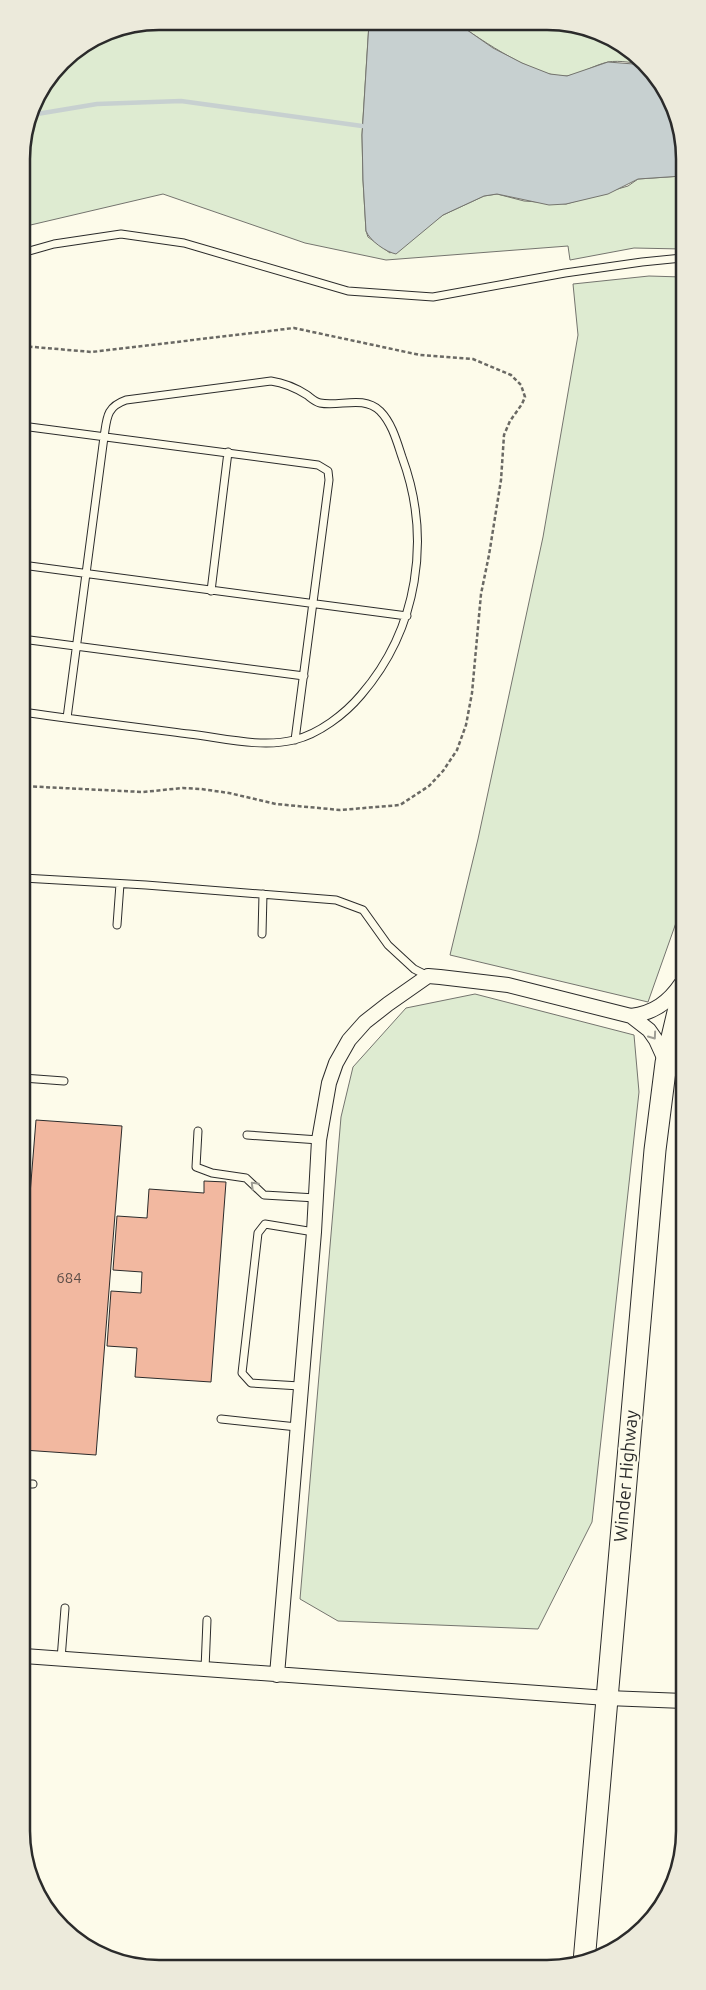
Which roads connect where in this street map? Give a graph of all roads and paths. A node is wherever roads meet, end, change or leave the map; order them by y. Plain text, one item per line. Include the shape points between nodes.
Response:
1 (30, 251) edge
2 (676, 259) edge
3 (30, 427) edge
4 (104, 437) junction
5 (228, 452) junction
6 (30, 567) edge
7 (87, 574) junction
8 (211, 591) junction
9 (314, 605) junction
10 (407, 616) junction
11 (30, 640) edge
12 (76, 646) junction
13 (304, 676) junction
14 (30, 713) edge
15 (67, 718) junction
16 (295, 740) junction
17 (30, 878) edge
18 (120, 884) junction
19 (263, 894) junction
20 (117, 925) dead end
21 (262, 934) dead end
22 (428, 976) junction
23 (676, 990) edge
24 (632, 1016) junction
25 (676, 1021) edge
26 (666, 1063) junction
27 (30, 1079) edge
28 (64, 1081) dead end
29 (198, 1132) dead end
30 (246, 1135) dead end
31 (319, 1140) junction
32 (316, 1198) junction
33 (314, 1232) junction
34 (300, 1386) junction
35 (222, 1419) dead end
36 (296, 1426) junction
37 (65, 1608) dead end
38 (206, 1620) dead end
39 (30, 1656) edge
40 (61, 1659) junction
41 (204, 1669) junction
42 (278, 1675) junction
43 (607, 1698) junction
44 (676, 1701) edge
45 (585, 1954) edge

1 - 2 lane via 120,234 184,243 348,291 433,297 574,272
3 - 4 lane
4 - 5 lane
4 - 7 lane
4 - 10 lane via 108,412 126,400 271,382 295,388 317,403 353,402 379,410 388,421 408,471 416,508 418,552
5 - 8 lane
5 - 9 lane via 318,465 328,471
6 - 7 lane
7 - 8 lane
7 - 12 lane
8 - 9 lane
9 - 10 lane
9 - 13 lane
10 - 16 lane via 387,660 372,683 332,723
11 - 12 lane
12 - 13 lane
12 - 15 lane
13 - 16 lane
14 - 15 lane
15 - 16 lane via 253,742
17 - 18 lane
18 - 19 lane
18 - 20 lane
19 - 21 lane
19 - 22 lane via 336,900 363,910 388,945 414,969
22 - 24 street via 508,985
22 - 31 street via 365,1022 349,1040 329,1083
23 - 24 street via 656,1010
24 -> 26 street via 652,1035
25 - 26 main road, Winder Highway
26 - 43 main road, Winder Highway
27 - 28 lane
32 -> 29 lane via 264,1195 246,1178 196,1167
30 - 31 lane
31 - 32 street
32 - 33 street
33 - 34 street
33 - 34 lane via 265,1224 258,1233 242,1373 250,1383
34 - 36 street
35 - 36 lane
36 - 42 street
37 - 40 lane
38 - 41 lane
39 - 40 street
40 - 41 street
41 - 42 street
42 - 43 street
43 - 44 street
43 - 45 main road, Winder Highway

